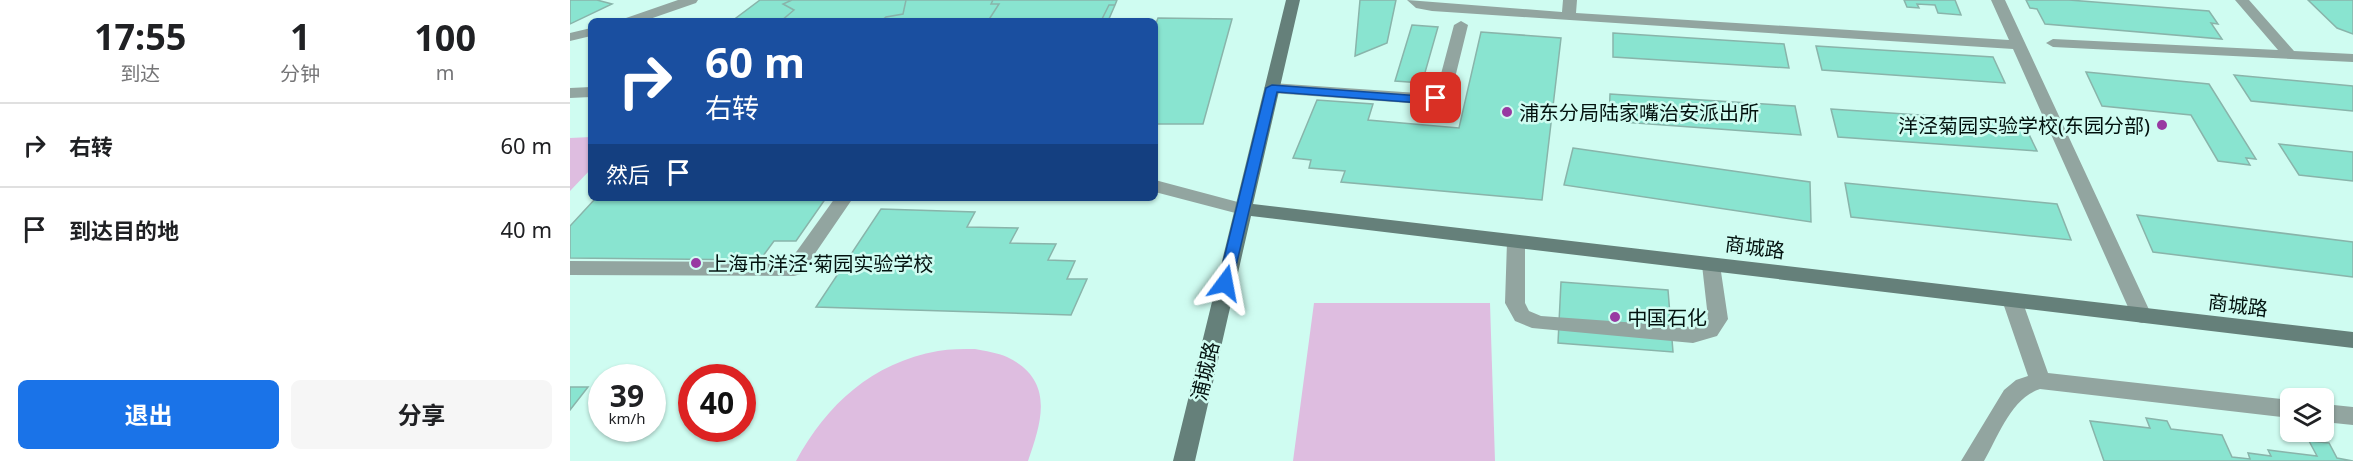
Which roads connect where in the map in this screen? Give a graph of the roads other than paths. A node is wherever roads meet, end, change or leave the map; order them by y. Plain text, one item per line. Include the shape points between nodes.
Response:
1 (691, 0) edge
2 (1293, 0) edge
3 (1414, 0) edge
4 (1570, 0) edge
5 (1998, 0) edge
6 (2242, 0) edge
7 (1569, 17) junction
8 (640, 18) edge
9 (1461, 25) dead end
10 (588, 33) edge
11 (570, 37) edge
12 (2053, 43) dead end
13 (2019, 45) junction
14 (2290, 55) junction
15 (2352, 59) edge
16 (1272, 88) junction
17 (588, 92) edge
18 (570, 93) edge
19 (1158, 187) edge
20 (842, 201) edge
21 (1242, 209) junction
22 (1516, 242) junction
23 (1711, 265) junction
24 (570, 268) edge
25 (2012, 300) junction
26 (2142, 316) junction
27 (2353, 340) edge
28 (2040, 381) junction
29 (2280, 408) edge
30 (2334, 414) edge
31 (2353, 416) edge
32 (1184, 461) edge
33 (1972, 461) edge

1 - 8 street
2 - 16 street, 浦城路
3 - 7 street via 1432,7
4 - 7 street
5 - 13 street
6 - 14 street
7 - 13 street
9 - 16 street via 1444,90 1436,98
10 - 11 street
12 - 14 street
13 - 26 street
14 - 15 street
16 - 21 street, 浦城路
17 - 18 street
19 - 21 street, 商城路
20 - 24 street via 794,269
21 - 22 street, 商城路
21 - 32 street, 浦城路
22 - 23 street, 商城路
22 - 23 street via 1515,303 1522,316 1539,323 1693,335 1710,331 1718,319
23 - 25 street, 商城路
25 - 26 street, 商城路
25 - 28 street
26 - 27 street, 商城路
28 - 29 street
28 - 33 street via 2023,386 2011,396
30 - 31 street

